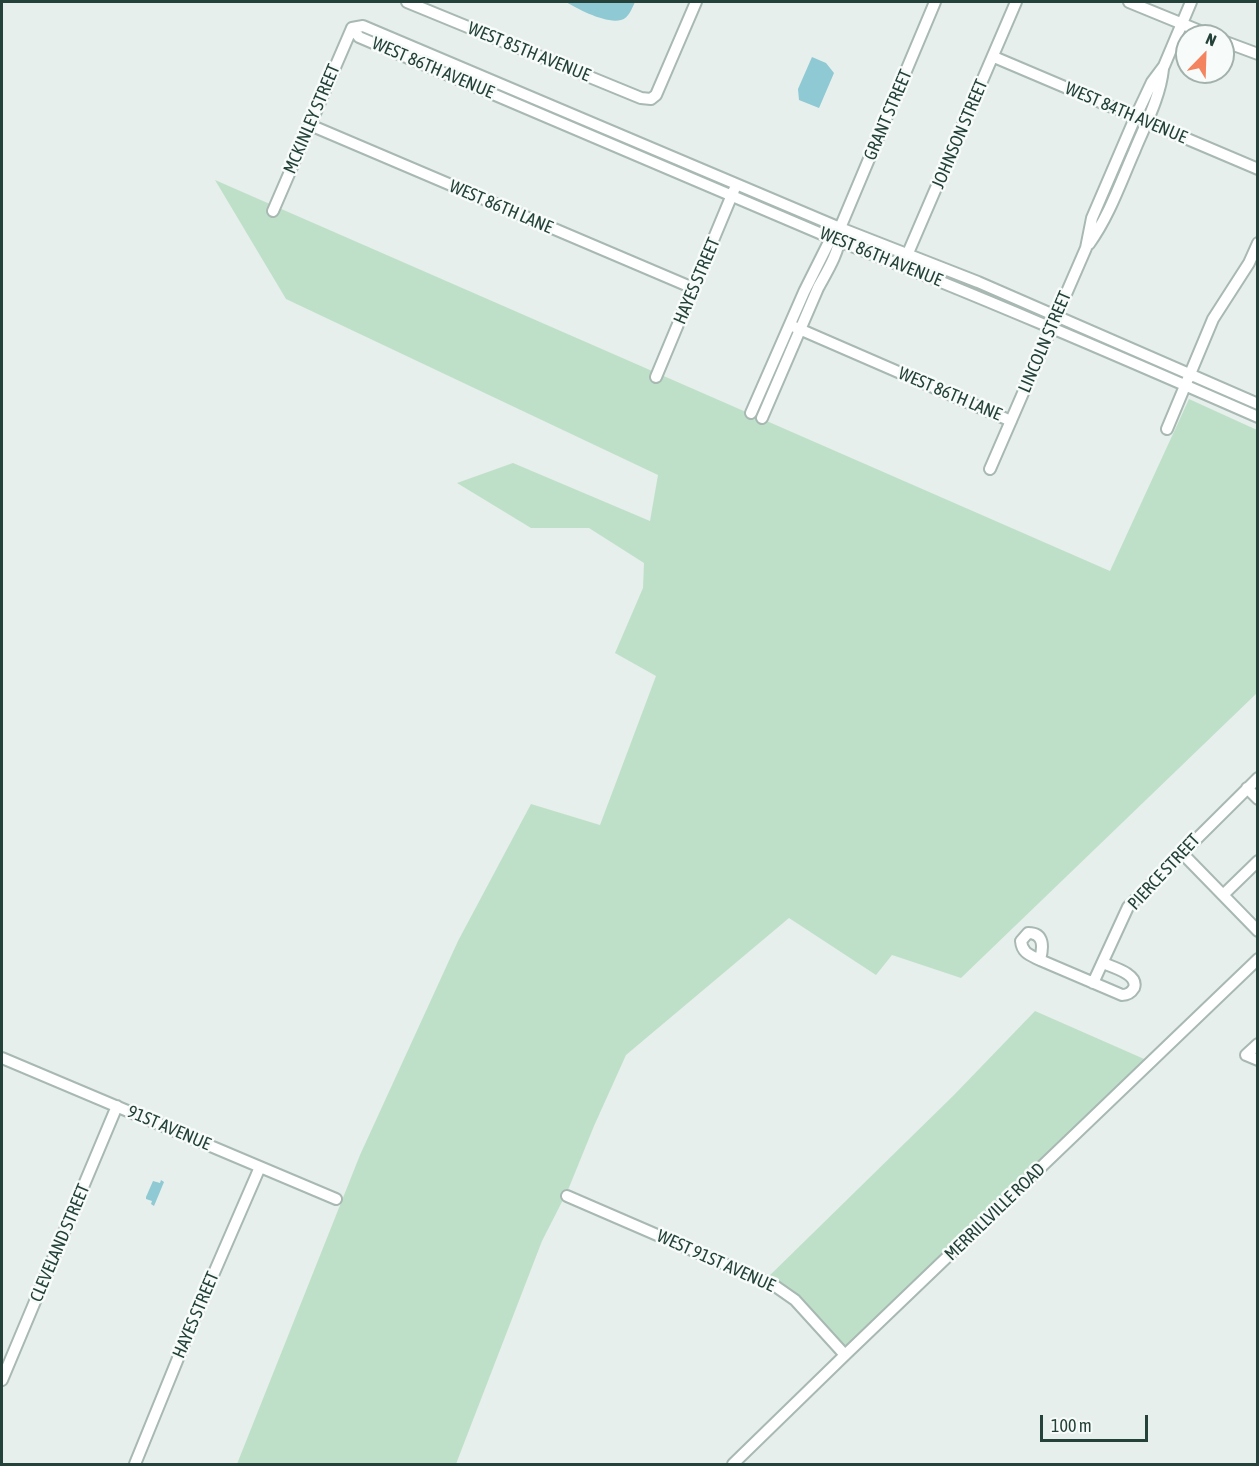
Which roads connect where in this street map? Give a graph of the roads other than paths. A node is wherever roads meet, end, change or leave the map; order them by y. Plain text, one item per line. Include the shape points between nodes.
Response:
1 (407, 2) edge
2 (696, 2) edge
3 (935, 2) edge
4 (1017, 2) edge
5 (1129, 2) edge
6 (1191, 2) edge
7 (1182, 24) joint
8 (352, 28) junction
9 (1175, 40) edge
10 (1235, 45) edge
11 (1257, 54) edge
12 (994, 57) junction
13 (1164, 66) junction
14 (1135, 118) junction
15 (1147, 122) junction
16 (309, 125) junction
17 (1257, 169) edge
18 (737, 184) junction
19 (732, 196) junction
20 (273, 211) dead end
21 (840, 228) junction
22 (836, 240) junction
23 (1257, 243) edge
24 (1086, 248) junction
25 (905, 260) junction
26 (693, 288) junction
27 (1056, 316) junction
28 (795, 327) junction
29 (1052, 328) junction
30 (656, 377) dead end
31 (1187, 380) junction
32 (1257, 404) edge
33 (756, 416) dead end
34 (1257, 417) edge
35 (1011, 421) junction
36 (1167, 429) dead end
37 (990, 469) dead end
38 (1257, 778) edge
39 (1247, 788) junction
40 (1257, 799) edge
41 (1181, 852) junction
42 (1257, 861) edge
43 (1224, 895) junction
44 (1257, 931) edge
45 (1257, 959) edge
46 (1040, 960) dead end
47 (1102, 963) junction
48 (1093, 983) junction
49 (1257, 1044) edge
50 (2, 1058) edge
51 (1257, 1060) edge
52 (117, 1106) junction
53 (260, 1167) junction
54 (567, 1196) dead end
55 (336, 1198) dead end
56 (845, 1355) junction
57 (2, 1380) edge
58 (135, 1464) edge
59 (734, 1464) edge

1 - 2 street, WEST 85TH AVENUE via 651,99
3 - 21 street, GRANT STREET
4 - 12 street, JOHNSON STREET
5 - 7 street
6 - 7 street, LINCOLN STREET
8 - 16 street, MCKINLEY STREET
8 - 18 street, WEST 86TH AVENUE via 363,26
8 - 19 street, WEST 86TH AVENUE via 359,37
9 - 13 street, LINCOLN STREET
10 - 11 street
12 - 14 street, WEST 84TH AVENUE
12 - 25 street, JOHNSON STREET
13 - 14 street, LINCOLN STREET
13 - 15 street, LINCOLN STREET
14 - 15 street, WEST 84TH AVENUE
14 - 24 street, LINCOLN STREET via 1092,218
15 - 17 street, WEST 84TH AVENUE
15 - 24 street, LINCOLN STREET via 1103,225
16 - 20 street, MCKINLEY STREET
16 - 26 street, WEST 86TH LANE
18 - 19 street, HAYES STREET
18 - 21 street, WEST 86TH AVENUE
19 - 22 street, WEST 86TH AVENUE
19 - 26 street, HAYES STREET
21 - 22 street, GRANT STREET
21 - 25 street, WEST 86TH AVENUE
22 - 25 street, WEST 86TH AVENUE
22 - 28 street, GRANT STREET
23 - 31 street via 1249,263 1213,319
24 - 27 street, LINCOLN STREET
25 - 27 street, WEST 86TH AVENUE via 978,282
25 - 29 street, WEST 86TH AVENUE
26 - 30 street, HAYES STREET
27 - 29 street, LINCOLN STREET
27 - 31 street, WEST 86TH AVENUE
28 - 33 street, GRANT STREET
28 - 35 street, WEST 86TH LANE
29 - 31 street, WEST 86TH AVENUE
29 - 35 street, LINCOLN STREET
31 - 32 street, WEST 86TH AVENUE
31 - 34 street, WEST 86TH AVENUE
31 - 36 street
35 - 37 street, LINCOLN STREET
38 - 39 street, PIERCE STREET
39 - 40 street
39 - 41 street, PIERCE STREET
41 - 43 street
41 - 47 street, PIERCE STREET via 1128,907
42 - 43 street
43 - 44 street
45 - 56 street, MERRILLVILLE ROAD
46 - 48 street
47 - 48 street, PIERCE STREET
47 - 48 street via 1131,976 1134,986 1122,995
49 - 51 street via 1246,1055
50 - 52 street, 91ST AVENUE
52 - 53 street, 91ST AVENUE
52 - 57 street, CLEVELAND STREET
53 - 55 street, 91ST AVENUE
53 - 58 street, HAYES STREET
54 - 56 street, WEST 91ST AVENUE via 775,1286 795,1300
56 - 59 street, MERRILLVILLE ROAD

